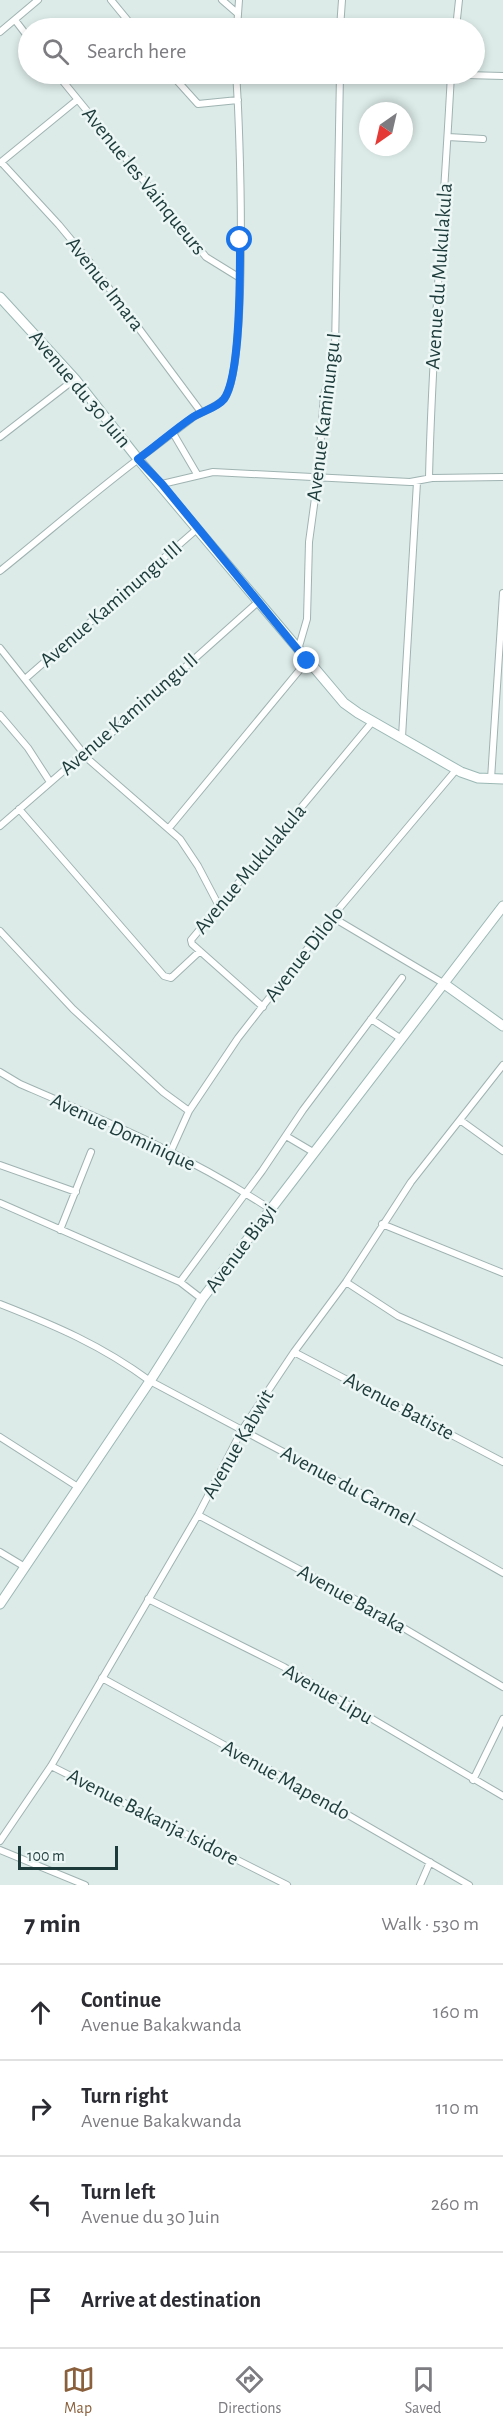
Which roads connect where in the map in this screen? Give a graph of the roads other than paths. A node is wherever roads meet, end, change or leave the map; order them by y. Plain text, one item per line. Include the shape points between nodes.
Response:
1 (38, 0) edge
2 (111, 0) edge
3 (222, 0) edge
4 (239, 0) edge
5 (342, 0) edge
6 (459, 0) edge
7 (237, 13) junction
8 (126, 18) edge
9 (237, 18) edge
10 (341, 18) edge
11 (457, 18) edge
12 (15, 20) junction
13 (18, 24) edge
14 (0, 32) edge
15 (485, 75) edge
16 (503, 76) edge
17 (65, 84) edge
18 (180, 84) edge
19 (237, 84) edge
20 (340, 84) edge
21 (451, 84) edge
22 (77, 100) junction
23 (238, 100) junction
24 (448, 137) junction
25 (483, 139) dead end
26 (0, 163) edge
27 (240, 278) junction
28 (0, 297) edge
29 (75, 379) junction
30 (201, 412) junction
31 (173, 433) junction
32 (1, 435) edge
33 (138, 459) junction
34 (197, 474) junction
35 (318, 476) junction
36 (503, 477) edge
37 (429, 478) junction
38 (417, 482) junction
39 (162, 484) junction
40 (197, 529) junction
41 (0, 571) edge
42 (503, 593) edge
43 (258, 602) junction
44 (501, 625) edge
45 (0, 648) edge
46 (298, 650) junction
47 (307, 661) junction
48 (25, 679) junction
49 (0, 715) edge
50 (373, 721) junction
51 (402, 737) junction
52 (83, 754) junction
53 (456, 770) junction
54 (491, 779) junction
55 (503, 779) edge
56 (50, 782) junction
57 (19, 809) junction
58 (2, 821) edge
59 (169, 828) junction
60 (503, 906) edge
61 (220, 908) junction
62 (332, 916) junction
63 (0, 931) edge
64 (200, 951) junction
65 (402, 978) dead end
66 (443, 983) junction
67 (263, 1007) junction
68 (371, 1020) junction
69 (503, 1026) edge
70 (400, 1038) junction
71 (503, 1065) edge
72 (0, 1072) edge
73 (189, 1111) junction
74 (460, 1120) junction
75 (286, 1136) junction
76 (171, 1151) junction
77 (503, 1151) edge
78 (91, 1152) dead end
79 (313, 1152) junction
80 (0, 1165) edge
81 (76, 1192) junction
82 (246, 1193) junction
83 (0, 1203) edge
84 (270, 1209) junction
85 (382, 1224) junction
86 (60, 1230) junction
87 (503, 1273) edge
88 (180, 1282) junction
89 (346, 1282) junction
90 (202, 1299) junction
91 (0, 1304) edge
92 (294, 1352) junction
93 (503, 1362) edge
94 (150, 1381) junction
95 (242, 1430) junction
96 (0, 1437) edge
97 (503, 1462) edge
98 (78, 1487) junction
99 (198, 1515) junction
100 (0, 1552) edge
101 (25, 1567) junction
102 (503, 1573) edge
103 (148, 1599) junction
104 (0, 1604) edge
105 (102, 1678) junction
106 (503, 1687) edge
107 (503, 1719) edge
108 (51, 1766) junction
109 (473, 1780) junction
110 (503, 1796) edge
111 (0, 1841) edge
112 (0, 1850) edge
113 (430, 1862) junction
114 (85, 1885) edge
115 (287, 1885) edge
116 (420, 1885) edge
117 (469, 1885) edge

1 - 12 street
2 - 8 street
3 - 7 street
4 - 7 street
5 - 10 street
6 - 11 street
7 - 9 street
12 - 13 street
12 - 14 street
15 - 16 street
17 - 22 street, Avenue les Vainqueurs
18 - 23 street via 198,104
19 - 23 street
20 - 35 street, Avenue Kaminungu I via 335,349 324,395
21 - 24 street, Avenue du Mukulakula
22 - 26 street
22 - 27 street, Avenue les Vainqueurs via 206,257
23 - 27 street
24 - 25 street
24 - 37 street, Avenue du Mukulakula via 436,294
26 - 30 street, Avenue Imara via 88,260
27 - 30 street via 230,384 223,400
28 - 29 street, Avenue du 30 Juin
29 - 32 street
29 - 33 street, Avenue du 30 Juin
30 - 31 street
31 - 33 street
31 - 34 street
33 - 39 street, Avenue du 30 Juin
33 - 41 street
34 - 35 street
34 - 39 street
35 - 38 street
35 - 46 street, Avenue Kaminungu I via 309,542 307,619
36 - 37 street
37 - 38 street
38 - 51 street
39 - 40 street, Avenue du 30 Juin
40 - 43 street, Avenue du 30 Juin
40 - 48 street, Avenue Kaminungu III
42 - 44 street
43 - 46 street, Avenue du 30 Juin
43 - 52 street, Avenue Kaminungu II
44 - 54 street
45 - 48 street
46 - 47 street, Avenue du 30 Juin
47 - 50 street, Avenue du 30 Juin via 344,703
47 - 59 street
48 - 52 street
49 - 56 street
50 - 51 street, Avenue du 30 Juin
50 - 61 street, Avenue Mukulakula
51 - 53 street, Avenue du 30 Juin
52 - 56 street, Avenue Kaminungu II
52 - 59 street
53 - 54 street, Avenue du 30 Juin
53 - 62 street, Avenue Dilolo
54 - 55 street, Avenue du 30 Juin
56 - 57 street, Avenue Kaminungu II
57 - 58 street, Avenue Kaminungu II
57 - 64 street via 164,976 171,978 180,972
59 - 61 street via 185,846
60 - 66 street, Avenue Biayi
61 - 64 street, Avenue Mukulakula via 191,940
62 - 66 street
62 - 67 street, Avenue Dilolo
63 - 73 street via 73,1009
64 - 67 street, Avenue Mukulakula
65 - 68 street
66 - 69 street
66 - 70 street, Avenue Biayi
67 - 73 street, Avenue Dilolo
68 - 70 street
68 - 75 street
70 - 79 street, Avenue Biayi
71 - 74 street, Avenue Kabwit
72 - 76 street, Avenue Dominique
73 - 76 street, Avenue Dilolo
74 - 77 street
74 - 85 street, Avenue Kabwit
75 - 79 street
75 - 82 street
76 - 82 street, Avenue Dominique
78 - 81 street
79 - 84 street, Avenue Biayi
80 - 81 street
81 - 86 street
82 - 84 street, Avenue Dominique
82 - 88 street
83 - 86 street
84 - 90 street, Avenue Biayi
85 - 87 street
85 - 89 street, Avenue Kabwit
86 - 88 street
88 - 90 street
89 - 92 street, Avenue Kabwit
89 - 93 street via 398,1316
90 - 94 street, Avenue Biayi
91 - 94 street, Avenue du Carmel via 68,1331 119,1358
92 - 95 street, Avenue Kabwit
92 - 97 street, Avenue Batiste
94 - 95 street, Avenue du Carmel
94 - 98 street, Avenue Biayi
95 - 99 street, Avenue Kabwit
95 - 102 street, Avenue du Carmel
96 - 98 street
98 - 101 street, Avenue Biayi
99 - 103 street, Avenue Kabwit
99 - 106 street, Avenue Baraka via 358,1601
100 - 101 street
101 - 104 street, Avenue Biayi
103 - 105 street, Avenue Kabwit
103 - 109 street, Avenue Lipu via 284,1667
105 - 108 street, Avenue Kabwit
105 - 113 street, Avenue Mapendo
107 - 109 street
108 - 111 street, Avenue Kabwit
108 - 115 street, Avenue Bakanja Isidore
109 - 110 street, Avenue Lipu
112 - 114 street
113 - 116 street
113 - 117 street, Avenue Mapendo

